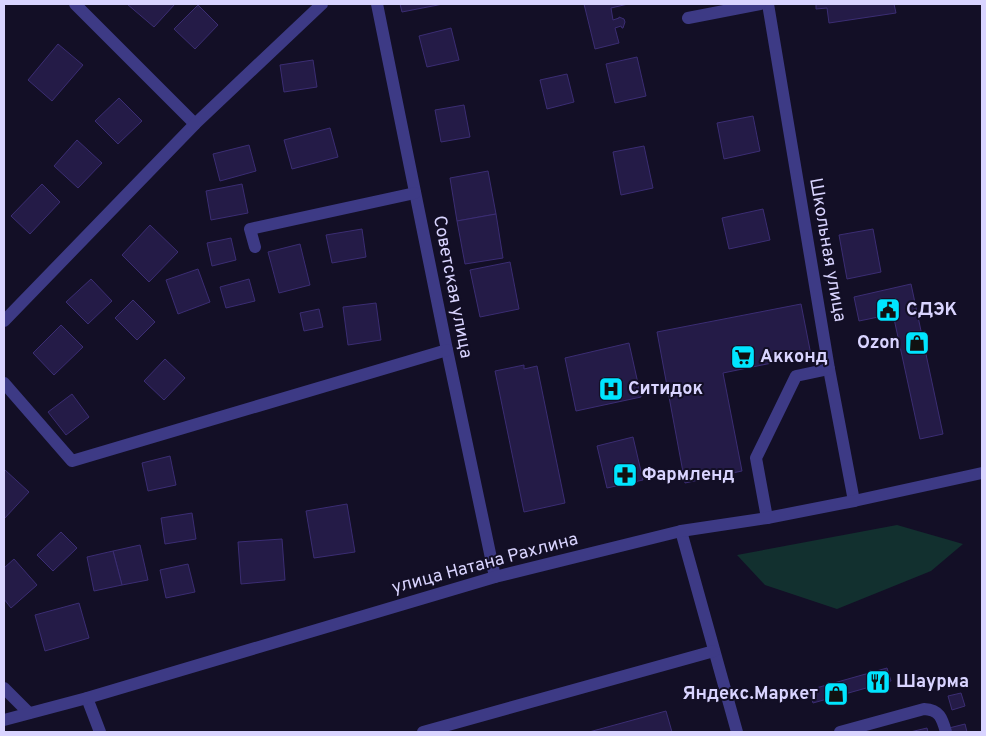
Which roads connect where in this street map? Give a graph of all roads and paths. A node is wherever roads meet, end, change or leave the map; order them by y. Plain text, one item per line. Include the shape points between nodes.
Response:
1 (75, 4) edge
2 (322, 4) edge
3 (377, 4) edge
4 (760, 4) edge
5 (768, 4) edge
6 (688, 18) dead end
7 (195, 124) junction
8 (416, 193) junction
9 (255, 247) dead end
10 (4, 320) edge
11 (447, 350) junction
12 (829, 369) junction
13 (4, 383) edge
14 (982, 473) edge
15 (854, 501) junction
16 (767, 518) junction
17 (681, 531) junction
18 (495, 577) junction
19 (714, 651) junction
20 (4, 688) edge
21 (87, 698) junction
22 (29, 713) junction
23 (4, 720) edge
24 (100, 732) edge
25 (423, 732) edge
26 (737, 732) edge
27 (840, 732) edge
28 (946, 732) edge

1 - 7 street
2 - 7 street
3 - 8 street, Советская улица
4 - 6 street
5 - 12 street, Школьная улица
7 - 10 street
8 - 9 street via 250,229
8 - 11 street, Советская улица
11 - 13 street via 72,460
11 - 18 street, Советская улица
12 - 15 street, Школьная улица
12 - 16 street via 796,376 756,458
14 - 15 street, улица Натана Рахлина
15 - 16 street, улица Натана Рахлина
16 - 17 street, улица Натана Рахлина
17 - 18 street, улица Натана Рахлина
17 - 19 street
18 - 21 street, улица Натана Рахлина
19 - 25 street
19 - 26 street
20 - 22 street
21 - 22 street, улица Натана Рахлина
21 - 24 street
22 - 23 street, улица Натана Рахлина
27 - 28 street via 924,709 940,715

